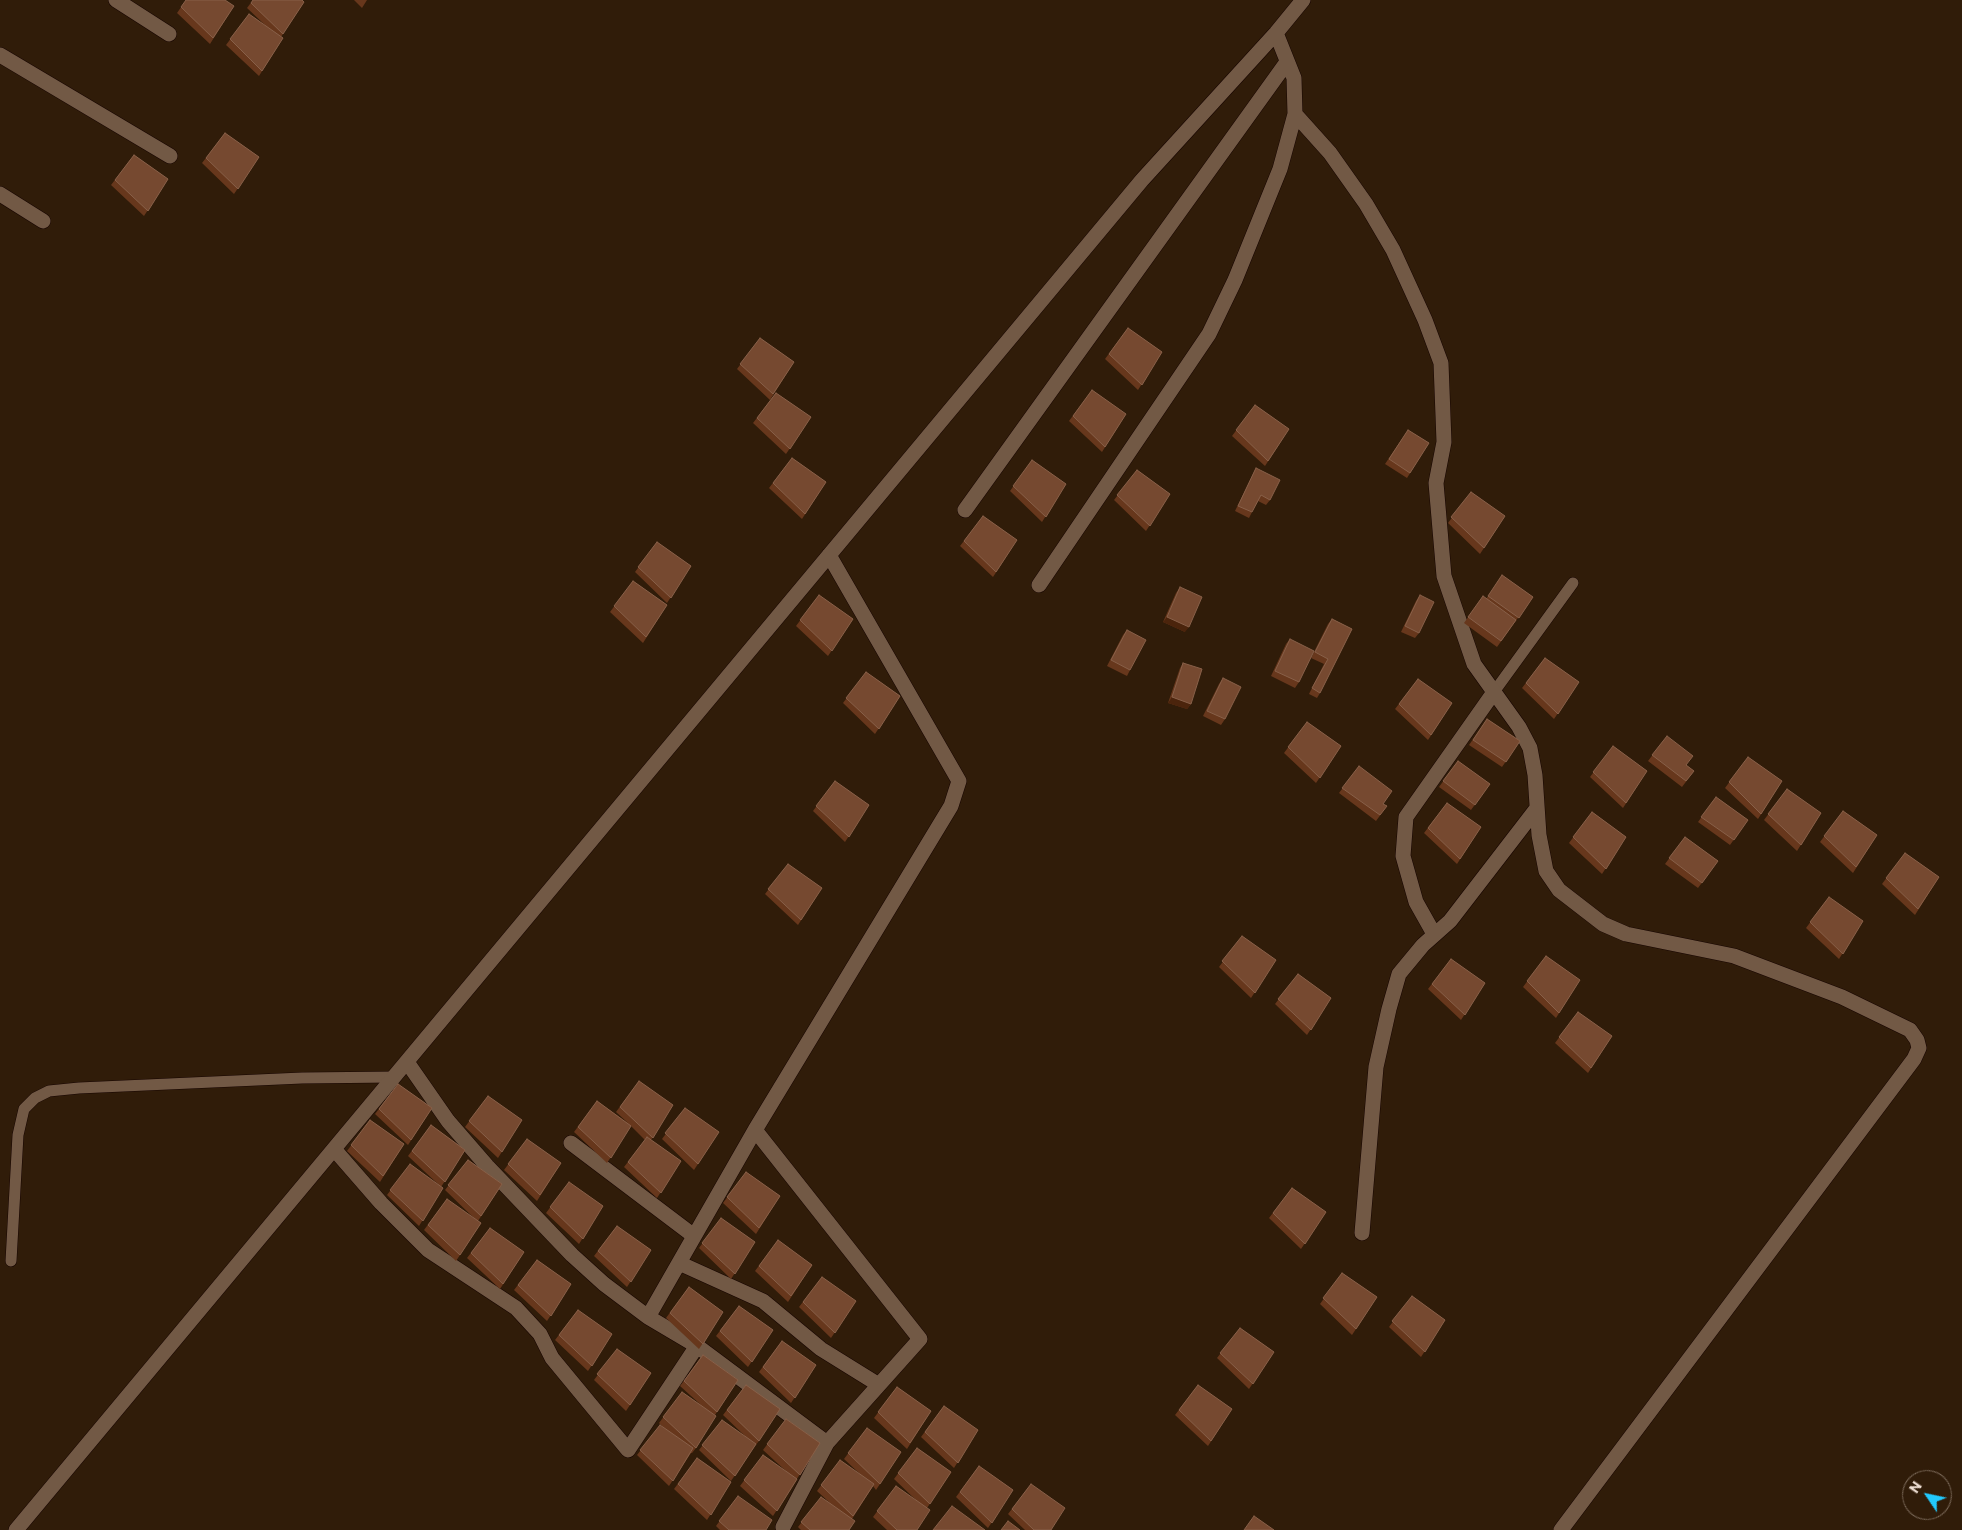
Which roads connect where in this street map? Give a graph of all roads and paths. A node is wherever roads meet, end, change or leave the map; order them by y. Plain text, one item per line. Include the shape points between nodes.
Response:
1 (116, 0) edge
2 (1303, 0) edge
3 (1276, 33) junction
4 (169, 34) dead end
5 (0, 55) edge
6 (1287, 62) junction
7 (1295, 114) junction
8 (170, 156) dead end
9 (0, 194) edge
10 (43, 221) dead end
11 (965, 510) dead end
12 (829, 556) junction
13 (1573, 583) dead end
14 (1039, 584) dead end
15 (1494, 692) junction
16 (1537, 808) junction
17 (1434, 934) junction
18 (407, 1062) junction
19 (395, 1077) junction
20 (755, 1130) junction
21 (571, 1143) dead end
22 (334, 1149) junction
23 (1362, 1233) dead end
24 (694, 1236) junction
25 (11, 1260) dead end
26 (679, 1263) junction
27 (648, 1317) junction
28 (697, 1346) junction
29 (880, 1385) junction
30 (827, 1443) junction
31 (783, 1527) dead end
32 (16, 1530) edge
33 (1560, 1530) edge

1 - 4 street
2 - 3 street
3 - 6 street
3 - 12 street via 1142,180
5 - 8 street
6 - 7 street via 1294,78
6 - 11 street
7 - 14 street via 1280,169 1260,222 1209,334
7 - 15 street via 1330,153 1366,204 1397,259 1441,363 1444,442 1436,483 1444,576 1474,664
9 - 10 street
12 - 18 street
12 - 20 street via 959,781 951,806
13 - 15 lane
15 - 16 street via 1530,748
15 - 17 street via 1406,817 1403,856 1416,902
16 - 17 street via 1477,888 1450,921
16 - 33 street via 1546,872 1559,890 1602,924 1626,934 1734,956 1842,996 1910,1030 1918,1048 1914,1059
17 - 23 street via 1399,974 1389,1009 1376,1067
18 - 19 street
18 - 27 street via 448,1121 487,1166 598,1278
19 - 22 street
19 - 25 lane via 302,1078 49,1091 24,1109 18,1135
20 - 24 street
20 - 29 street via 920,1340
21 - 24 street
22 - 28 street via 428,1250 516,1308 540,1334 552,1358 628,1450
22 - 32 street
24 - 26 street
26 - 27 street
26 - 29 street via 762,1302 820,1349
27 - 28 street
28 - 30 street
29 - 30 street
30 - 31 street

